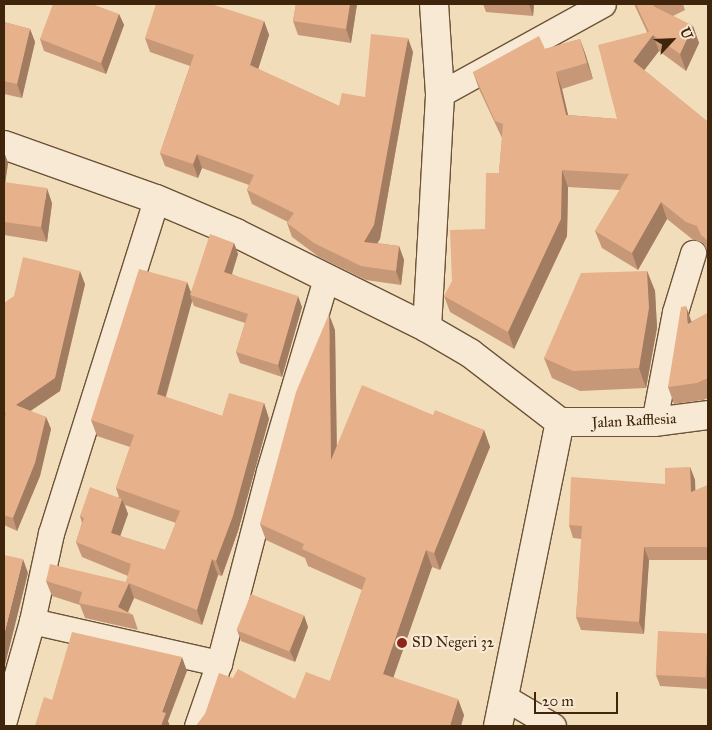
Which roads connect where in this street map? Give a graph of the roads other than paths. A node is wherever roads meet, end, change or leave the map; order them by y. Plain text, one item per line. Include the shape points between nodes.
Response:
1 (434, 4) edge
2 (603, 4) edge
3 (440, 94) junction
4 (4, 146) edge
5 (156, 199) junction
6 (694, 253) dead end
7 (326, 278) junction
8 (427, 328) junction
9 (708, 414) edge
10 (560, 422) junction
11 (654, 422) junction
12 (32, 621) junction
13 (219, 663) junction
14 (504, 697) junction
15 (4, 720) edge
16 (197, 726) edge
17 (498, 726) edge
18 (553, 726) edge

1 - 3 street
2 - 3 street
3 - 8 street
4 - 5 street
5 - 7 street via 236,233
5 - 12 street via 51,533
6 - 11 street via 675,312
7 - 8 street
7 - 13 street via 269,471
8 - 10 street via 470,353
9 - 11 street, Jalan Rafflesia
10 - 11 street, Jalan Rafflesia
10 - 14 street
12 - 13 street
12 - 15 street
13 - 16 street
14 - 17 street
14 - 18 street

